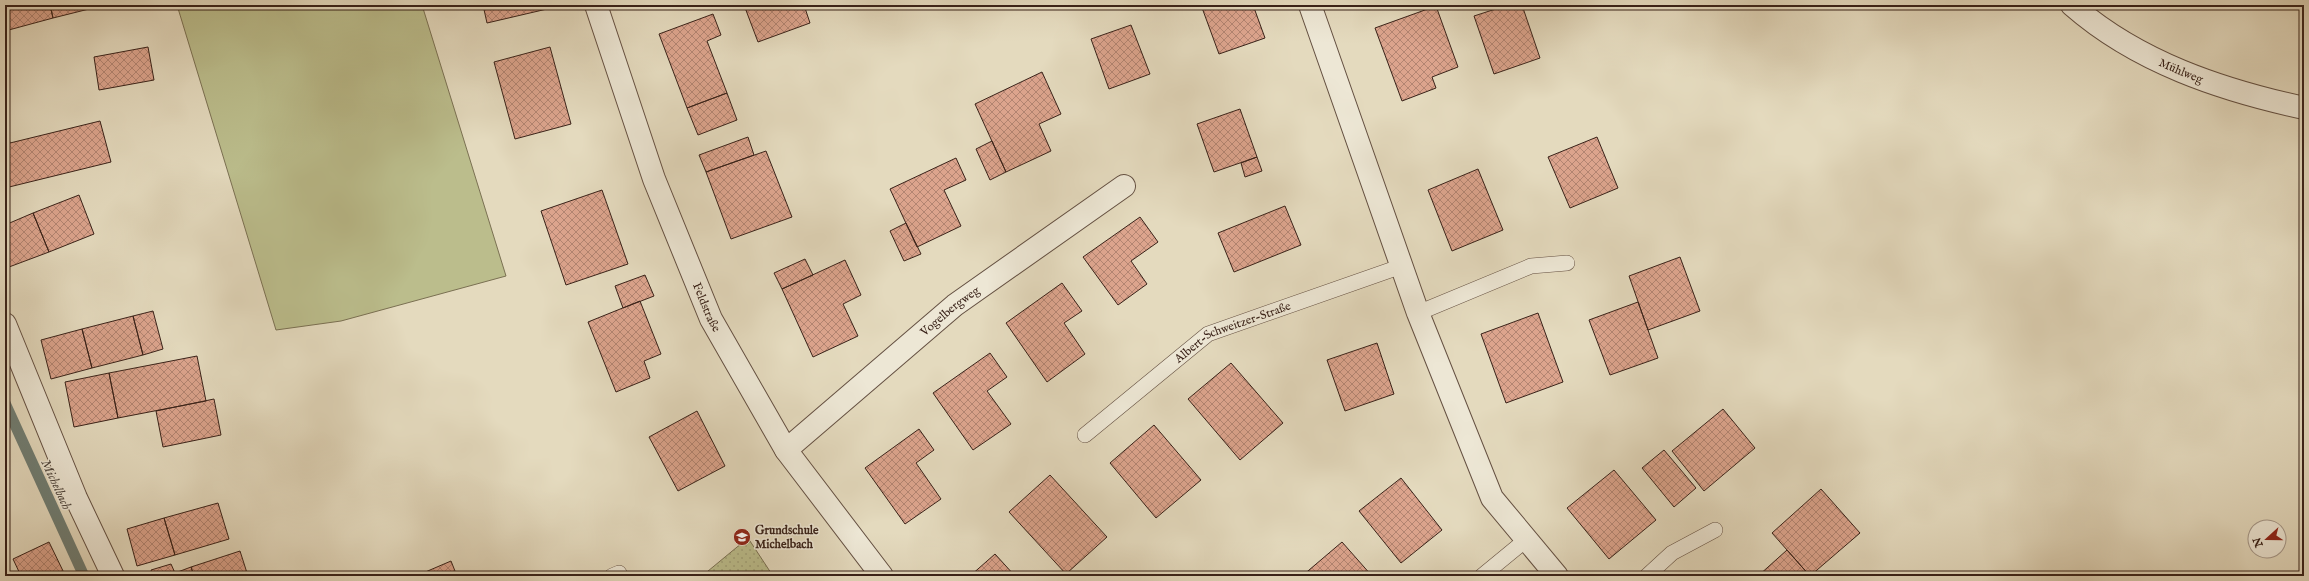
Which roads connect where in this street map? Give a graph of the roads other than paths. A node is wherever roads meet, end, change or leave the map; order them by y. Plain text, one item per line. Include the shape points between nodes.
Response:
1 (596, 5) edge
2 (2072, 5) edge
3 (1313, 6) edge
4 (2304, 108) edge
5 (1124, 186) dead end
6 (1567, 263) dead end
7 (1402, 266) junction
8 (1418, 313) junction
9 (5, 324) edge
10 (1085, 436) dead end
11 (786, 450) junction
12 (1715, 530) dead end
13 (1527, 539) junction
14 (113, 576) edge
15 (882, 576) edge
16 (1482, 576) edge
17 (1557, 576) edge
18 (1647, 576) edge

1 - 11 street, Feldstraße via 654,179 711,319
2 - 4 street, Mühlweg via 2093,24 2169,67 2254,97
3 - 7 street
5 - 11 street, Vogelbergweg via 955,304
6 - 8 lane via 1531,266
7 - 8 street
7 - 10 lane, Albert-Schweitzer-Straße via 1208,334
8 - 13 street via 1492,498
9 - 14 street via 76,498
11 - 15 street, Feldstraße
12 - 18 lane via 1672,553
13 - 16 lane
13 - 17 street

